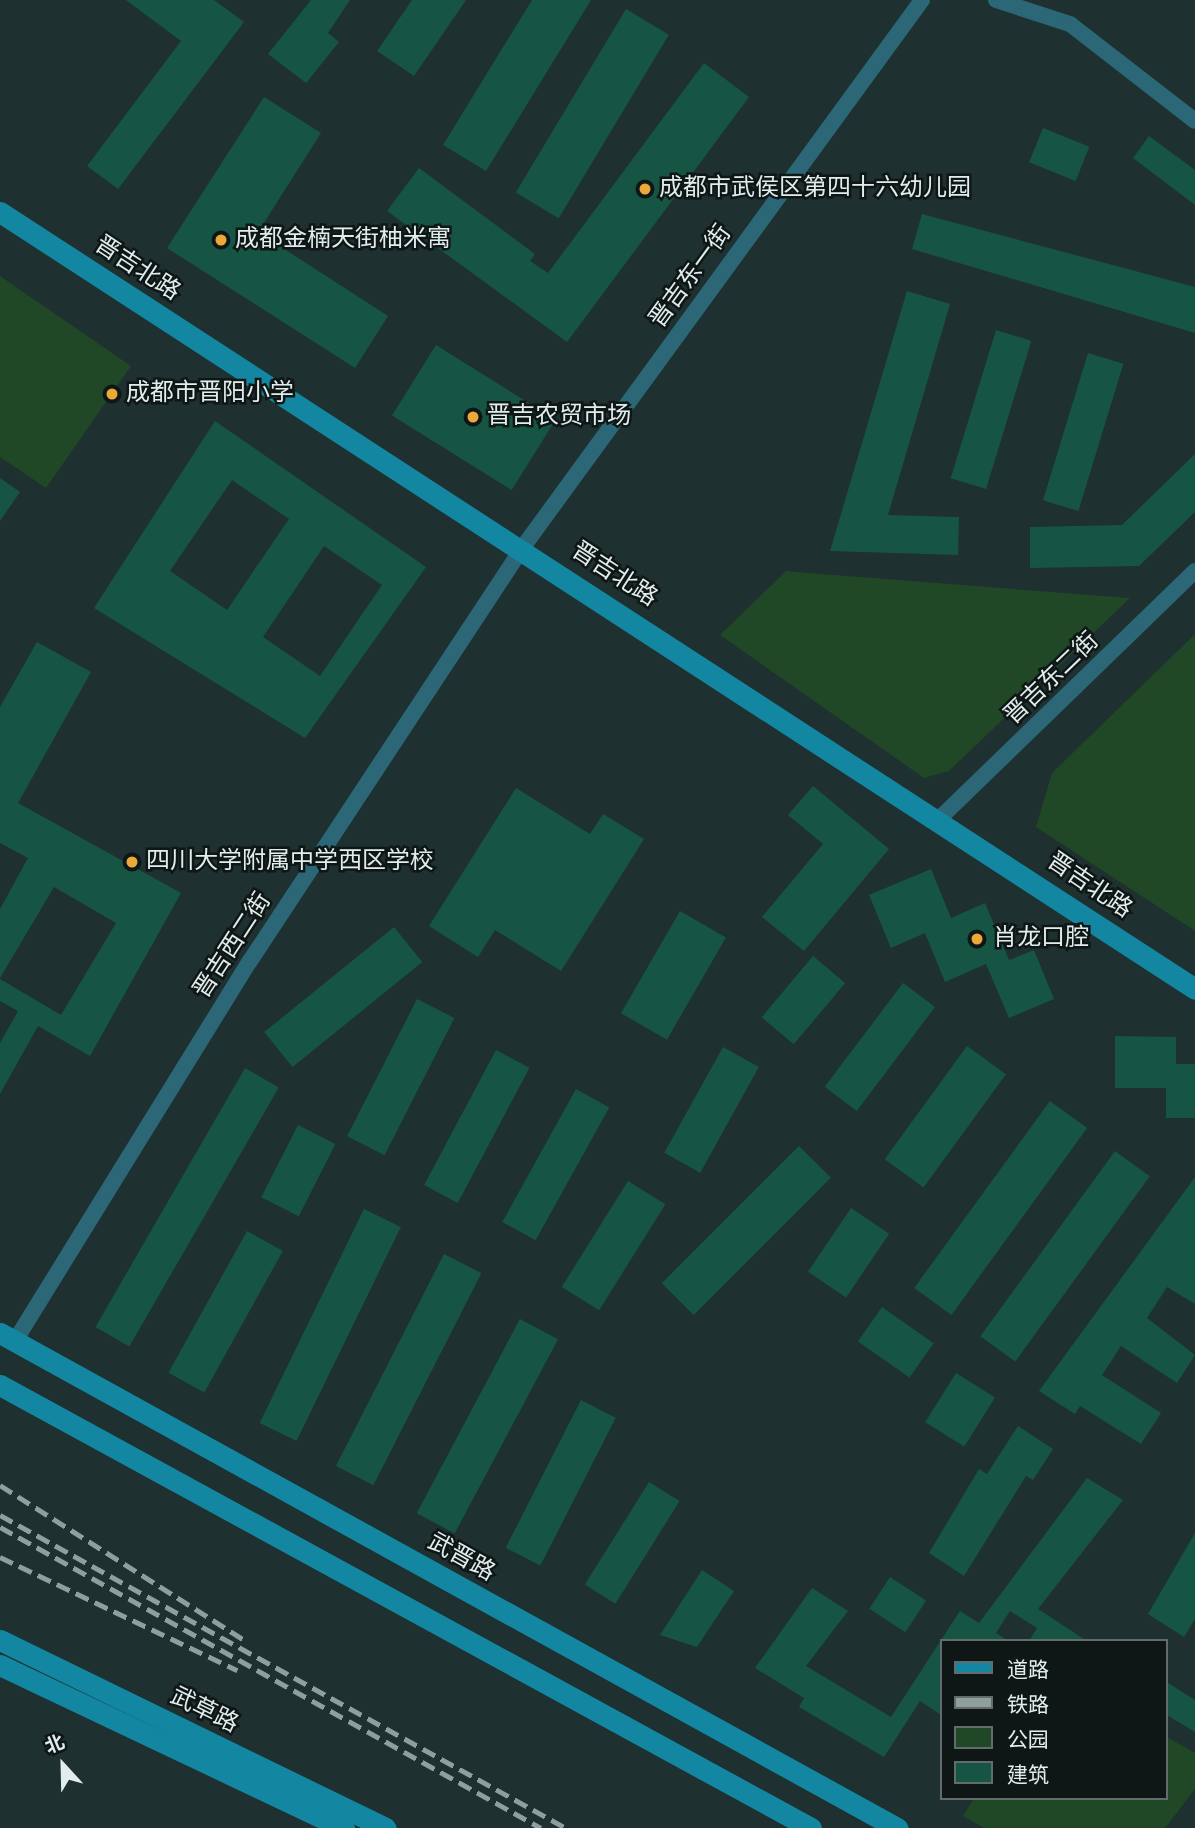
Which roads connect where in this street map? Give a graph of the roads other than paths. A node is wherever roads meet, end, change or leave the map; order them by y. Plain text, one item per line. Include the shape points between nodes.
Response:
1 (922, 0) edge
2 (996, 0) edge
3 (1195, 121) edge
4 (0, 212) edge
5 (523, 547) junction
6 (1195, 571) edge
7 (1178, 589) junction
8 (1195, 589) edge
9 (940, 818) junction
10 (1195, 989) edge
11 (8, 1337) edge
12 (0, 1385) edge
13 (0, 1640) edge
14 (0, 1665) edge
15 (344, 1828) edge
16 (386, 1828) edge
17 (811, 1828) edge
18 (897, 1828) edge

1 - 5 street, 晋吉东一街
2 - 3 street via 1070,24
4 - 5 street, 晋吉北路
5 - 9 street, 晋吉北路
5 - 11 street, 晋吉西二街
6 - 7 street, 晋吉东二街
7 - 8 street
7 - 9 street, 晋吉东二街
9 - 10 street, 晋吉北路
11 - 18 street, 武晋路
12 - 17 street
13 - 16 street, 武草路
14 - 15 street, 武草路

